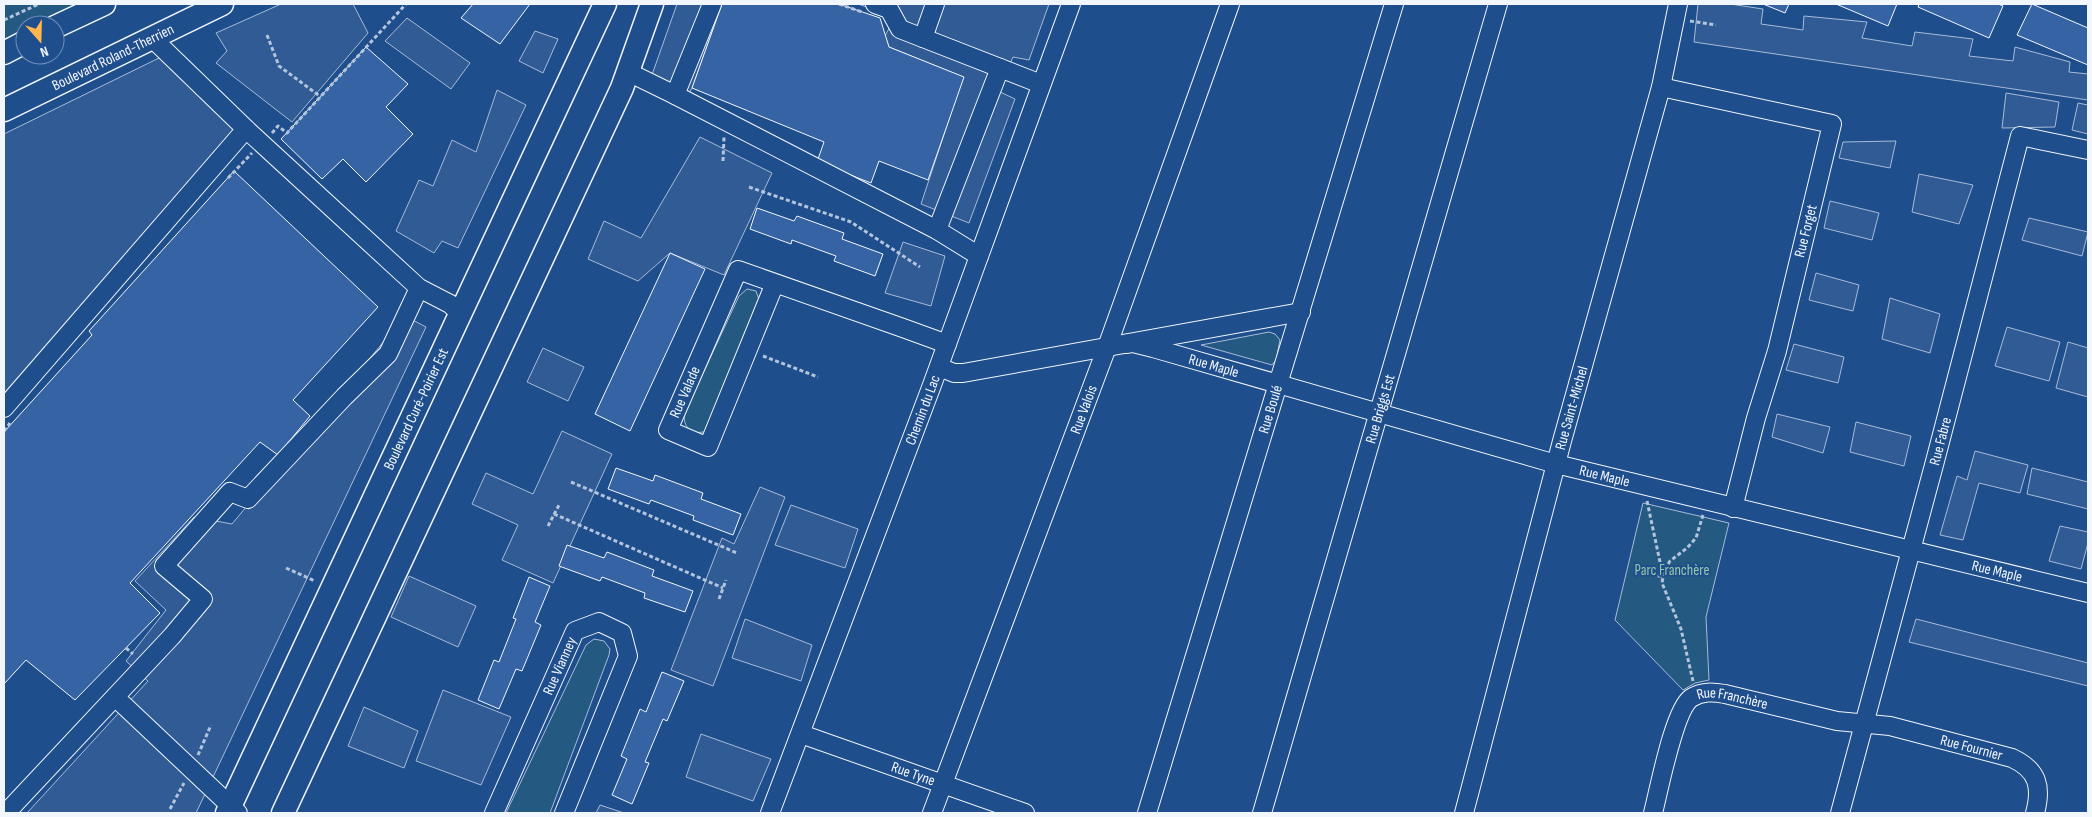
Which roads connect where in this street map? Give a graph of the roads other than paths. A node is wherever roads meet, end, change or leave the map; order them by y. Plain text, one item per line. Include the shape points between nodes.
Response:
1 (104, 4) edge
2 (222, 4) edge
3 (605, 4) edge
4 (652, 4) edge
5 (712, 4) edge
6 (875, 4) edge
7 (936, 4) edge
8 (1071, 4) edge
9 (1230, 4) edge
10 (1394, 4) edge
11 (1498, 4) edge
12 (1676, 11) edge
13 (65, 23) edge
14 (152, 38) junction
15 (923, 38) junction
16 (1000, 68) junction
17 (628, 72) junction
18 (1041, 84) junction
19 (1661, 87) junction
20 (675, 95) junction
21 (4, 110) edge
22 (246, 129) junction
23 (2088, 150) edge
24 (937, 230) junction
25 (979, 256) junction
26 (775, 283) junction
27 (419, 288) junction
28 (1301, 312) junction
29 (461, 314) junction
30 (947, 344) junction
31 (1125, 344) junction
32 (1107, 347) junction
33 (939, 367) junction
34 (1278, 384) junction
35 (10, 412) edge
36 (1379, 413) junction
37 (1556, 464) junction
38 (1733, 508) junction
39 (1910, 550) junction
40 (2088, 593) edge
41 (115, 697) junction
42 (1865, 724) junction
43 (801, 734) junction
44 (942, 784) junction
45 (232, 811) edge
46 (6, 813) edge
47 (282, 813) edge
48 (494, 813) edge
49 (564, 813) edge
50 (770, 813) edge
51 (932, 813) edge
52 (1025, 813) edge
53 (1147, 813) edge
54 (1262, 813) edge
55 (1464, 813) edge
56 (1653, 813) edge
57 (1840, 813) edge
58 (2035, 813) edge

1 - 13 main road
2 - 14 main road, Boulevard Roland-Therrien
3 - 29 main road, Boulevard Curé-Poirier Est
4 - 17 main road
5 - 20 street
6 - 15 street via 889,9 900,29
7 - 15 street
8 - 18 street, Chemin du Lac
9 - 32 street, Rue Valois
10 - 28 street, Rue Boulé
11 - 36 street, Rue Briggs Est
12 - 19 street, Rue Saint-Michel
14 - 21 main road, Boulevard Roland-Therrien
14 - 22 street
15 - 16 street
16 - 18 street
16 - 24 street
17 - 20 street
17 - 47 main road
18 - 25 street, Chemin du Lac
19 - 37 street, Rue Saint-Michel
19 - 38 street, Rue Forget via 1832,124 1777,351
20 - 24 street
22 - 27 street
22 - 35 street
23 - 39 street, Rue Fabre via 2020,136
24 - 25 street
25 - 30 street, Chemin du Lac
26 - 26 street, Rue Valade via 738,270 668,430 708,447
26 - 30 street, Rue Valade
27 - 29 street via 450,304
27 - 41 street via 388,354 248,499 230,492 164,566 203,599
28 - 31 street, Rue Maple
28 - 34 street, Rue Boulé
29 - 45 main road, Boulevard Curé-Poirier Est
30 - 33 street, Chemin du Lac
31 - 32 street, Rue Maple
31 - 34 street, Rue Maple via 1141,345
32 - 33 street, Rue Maple via 963,373
32 - 44 street, Rue Valois
33 - 43 street, Chemin du Lac
34 - 36 street, Rue Maple
34 - 53 street, Rue Boulé
36 - 37 street, Rue Maple
36 - 54 street, Rue Briggs Est
37 - 38 street, Rue Maple
37 - 55 street, Rue Saint-Michel
38 - 39 street, Rue Maple
39 - 40 street, Rue Maple
39 - 42 street, Rue Fabre
41 - 45 street
41 - 46 street
42 - 56 street, Rue Franchère via 1837,721 1716,693 1698,694 1687,701 1680,713
42 - 57 street, Rue Fabre
42 - 58 street, Rue Fournier via 1890,726 2022,762 2037,782
43 - 44 street, Rue Tyne
43 - 50 street, Chemin du Lac
44 - 51 street, Rue Valois
44 - 52 street, Rue Tyne
48 - 49 street, Rue Vianney via 575,631 600,622 622,633 628,656

